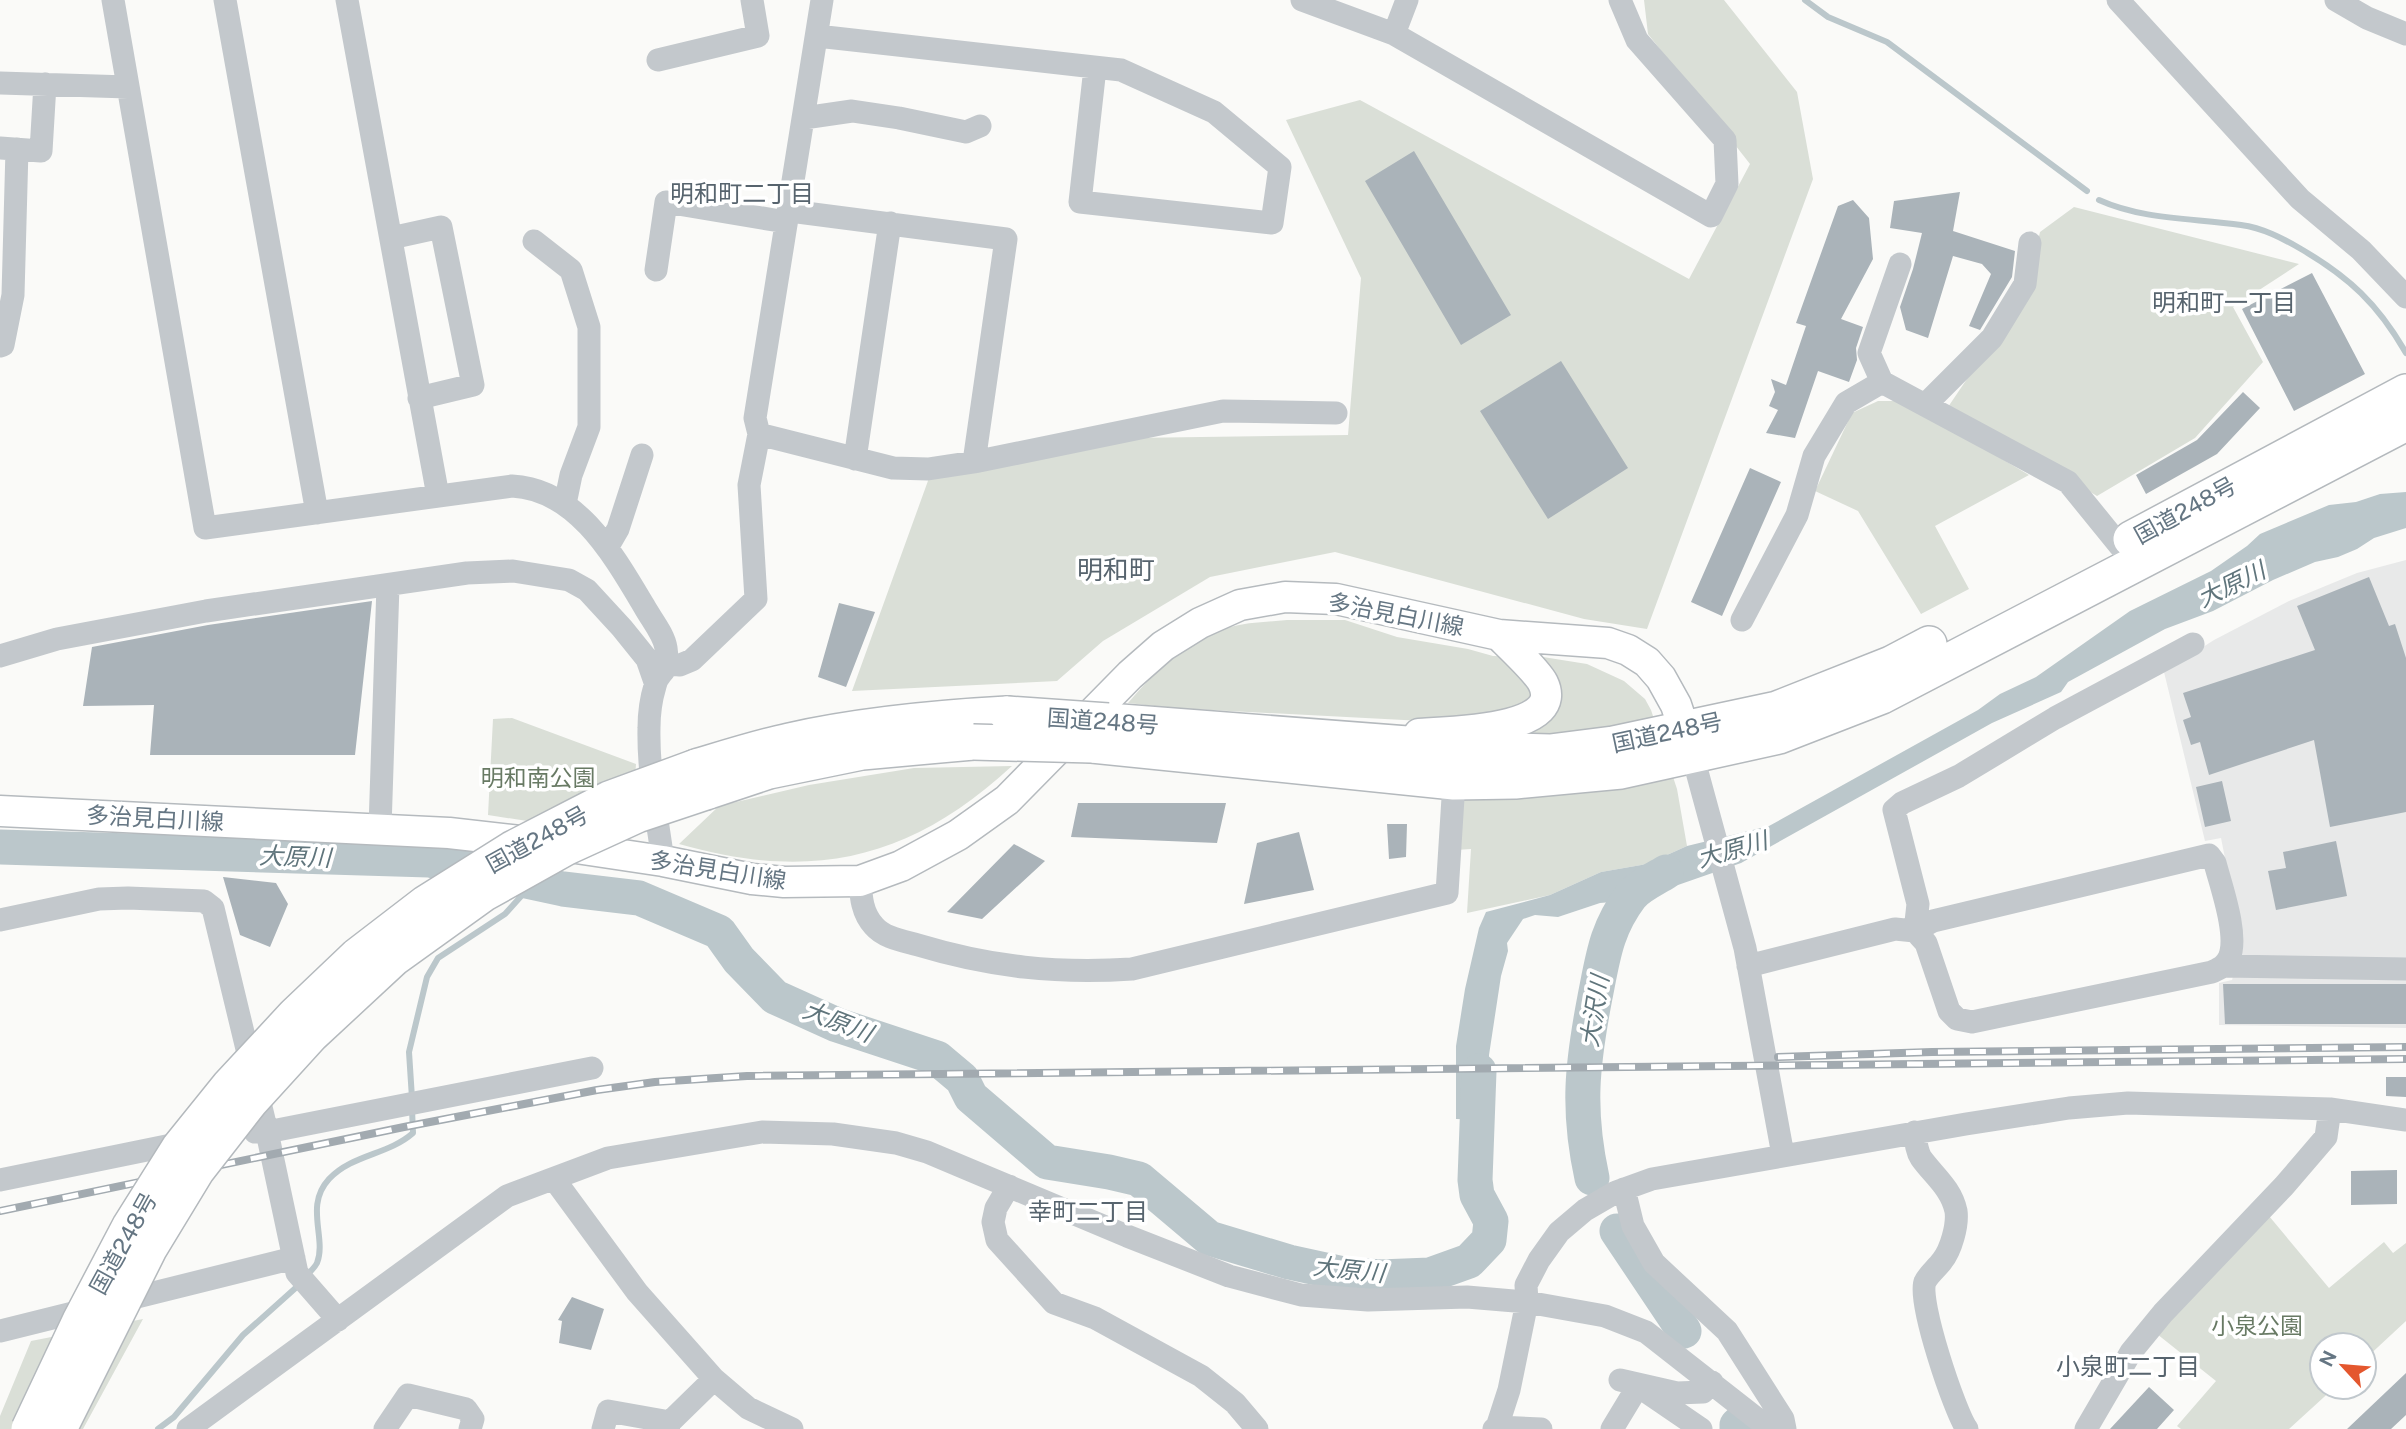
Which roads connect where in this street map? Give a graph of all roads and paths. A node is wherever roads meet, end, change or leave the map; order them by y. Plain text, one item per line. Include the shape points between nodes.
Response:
1 (113, 0) edge
2 (225, 0) edge
3 (347, 0) edge
4 (752, 0) edge
5 (822, 0) edge
6 (1302, 0) edge
7 (1407, 0) edge
8 (1620, 0) edge
9 (2118, 0) edge
10 (2336, 0) edge
11 (1394, 34) junction
12 (2406, 34) edge
13 (817, 36) junction
14 (658, 60) dead end
15 (1096, 68) junction
16 (0, 83) edge
17 (45, 85) junction
18 (128, 87) junction
19 (804, 118) junction
20 (980, 126) dead end
21 (8, 149) edge
22 (788, 217) junction
23 (890, 223) junction
24 (391, 238) junction
25 (534, 241) dead end
26 (2030, 243) dead end
27 (7, 245) edge
28 (1900, 264) dead end
29 (656, 270) dead end
30 (2406, 297) edge
31 (1, 347) edge
32 (1882, 382) junction
33 (2406, 391) edge
34 (419, 398) junction
35 (1926, 404) junction
36 (1336, 412) dead end
37 (2406, 423) edge
38 (759, 434) junction
39 (642, 455) dead end
40 (855, 459) junction
41 (974, 462) junction
42 (438, 496) junction
43 (565, 504) junction
44 (317, 513) junction
45 (2120, 546) junction
46 (607, 548) junction
47 (388, 585) junction
48 (1742, 621) dead end
49 (1499, 635) junction
50 (2193, 643) dead end
51 (0, 656) edge
52 (662, 673) junction
53 (1100, 733) junction
54 (1349, 740) junction
55 (1689, 742) junction
56 (701, 779) junction
57 (1454, 782) junction
58 (0, 811) edge
59 (380, 828) junction
60 (663, 861) junction
61 (860, 881) junction
62 (0, 920) edge
63 (1915, 931) junction
64 (1746, 957) junction
65 (2224, 966) junction
66 (2406, 969) edge
67 (592, 1068) dead end
68 (2330, 1109) junction
69 (2406, 1120) edge
70 (267, 1132) junction
71 (1915, 1132) junction
72 (1783, 1156) junction
73 (554, 1179) junction
74 (0, 1180) edge
75 (1009, 1186) junction
76 (1624, 1189) junction
77 (294, 1258) junction
78 (1527, 1302) junction
79 (338, 1320) junction
80 (0, 1331) edge
81 (715, 1379) junction
82 (1712, 1382) junction
83 (1629, 1383) junction
84 (669, 1425) edge
85 (1761, 1426) edge
86 (1617, 1427) edge
87 (1496, 1428) edge
88 (29, 1429) edge
89 (59, 1429) edge
90 (188, 1429) edge
91 (385, 1429) edge
92 (470, 1429) edge
93 (603, 1429) edge
94 (792, 1429) edge
95 (1257, 1429) edge
96 (1541, 1429) edge
97 (1702, 1429) edge
98 (1785, 1429) edge
99 (1967, 1429) edge
100 (2085, 1429) edge

1 - 18 street
2 - 44 street
3 - 24 street
4 - 14 street via 758,36
5 - 13 street
6 - 11 street
7 - 11 street
8 - 11 street via 1637,40 1725,140 1727,184 1712,216
9 - 30 street via 2300,199 2361,250
10 - 12 street
13 - 15 street
13 - 19 street
15 - 15 street via 1080,202 1272,223 1280,167 1214,112 1121,70
16 - 17 street
17 - 18 street
17 - 21 street via 41,151
18 - 44 street via 205,528
19 - 20 street via 852,111 966,132
19 - 22 street
21 - 27 street
22 - 23 street
22 - 29 street via 666,202
22 - 38 street via 755,418
23 - 40 street
23 - 41 street via 1006,239
24 - 34 street
24 - 34 street via 442,227 473,384
25 - 43 street via 570,270 589,327 589,427
26 - 35 street via 2025,284 1992,338
27 - 31 street via 13,295
28 - 32 street via 1870,353
32 - 35 street
32 - 48 street via 1846,403 1814,456 1797,515
33 - 45 highway, 国道248号
34 - 42 street
35 - 45 street via 2068,482
36 - 41 street via 1223,411
37 - 55 highway, 国道248号 via 1882,696 1779,736
38 - 40 street
38 - 52 street via 749,485 756,599 692,660
39 - 46 street via 618,529
40 - 41 street via 893,468 928,469
42 - 43 street via 530,486
42 - 44 street
43 - 46 street
45 - 55 highway, 国道248号 via 1891,664
46 - 52 street via 665,643
47 - 51 street via 110,628
47 - 52 street via 513,571 569,580 587,590
47 - 59 street
49 - 54 main road via 1536,672 1546,691 1539,709 1526,720 1497,727
49 - 55 main road, 多治見白川線 via 1608,643 1628,650 1661,678
49 - 61 main road, 多治見白川線 via 1336,599 1285,597 1240,604 1163,646 1007,800 958,835
50 - 63 street via 1894,810 1918,904
52 - 60 street via 649,728
53 - 54 highway, 国道248号
53 - 56 highway, 国道248号, bridge via 862,752
53 - 56 highway, 国道248号, bridge via 1007,714 958,716 789,741
53 - 57 highway, 国道248号
54 - 55 highway, 国道248号 via 1549,752
55 - 57 highway, 国道248号 via 1620,771
55 - 64 street
56 - 88 highway, 国道248号, bridge via 609,799 512,849 426,903 357,956 295,1015 178,1148 130,1226
56 - 89 highway, 国道248号, bridge via 482,894 394,958 310,1035 197,1170 149,1249
57 - 61 street via 1447,893 1132,969 1087,972 1016,967 889,936 874,928 862,904
58 - 59 main road, 多治見白川線
59 - 60 main road, 多治見白川線
60 - 61 main road, 多治見白川線 via 752,879
62 - 70 street via 99,899 204,901 213,908
63 - 64 street via 1895,929
63 - 65 street via 1933,956 1949,1011 1957,1019 1972,1022
63 - 65 street via 1933,921 2208,855 2216,863 2233,938
64 - 72 street
65 - 66 street
67 - 70 street
68 - 69 street
68 - 71 street via 2128,1103
68 - 100 street via 2326,1137 2163,1313 2126,1360
70 - 74 street via 229,1133
70 - 77 street
71 - 72 street
71 - 99 street via 1921,1158 1949,1192 1956,1213 1951,1242 1944,1259 1924,1283 1924,1294 1955,1408
72 - 76 street via 1652,1179
73 - 75 street via 608,1158 762,1132 833,1134 896,1143
73 - 79 street via 507,1196
73 - 81 street via 637,1292
75 - 78 street via 1229,1276 1301,1295
75 - 95 street via 996,1208 997,1240 1054,1303 1095,1318 1201,1376 1236,1403
76 - 78 street via 1584,1210 1559,1232 1526,1285
76 - 98 street via 1633,1226 1654,1263 1727,1331
77 - 79 street via 297,1273
77 - 80 street
78 - 82 street via 1605,1316 1646,1332
78 - 87 street via 1509,1390
79 - 90 street
81 - 84 street
81 - 94 street via 748,1408
82 - 83 street via 1703,1392 1677,1393
82 - 85 street
83 - 86 street
83 - 97 street
84 - 93 street via 608,1411
87 - 96 street
91 - 92 street via 408,1395 466,1409 473,1419

